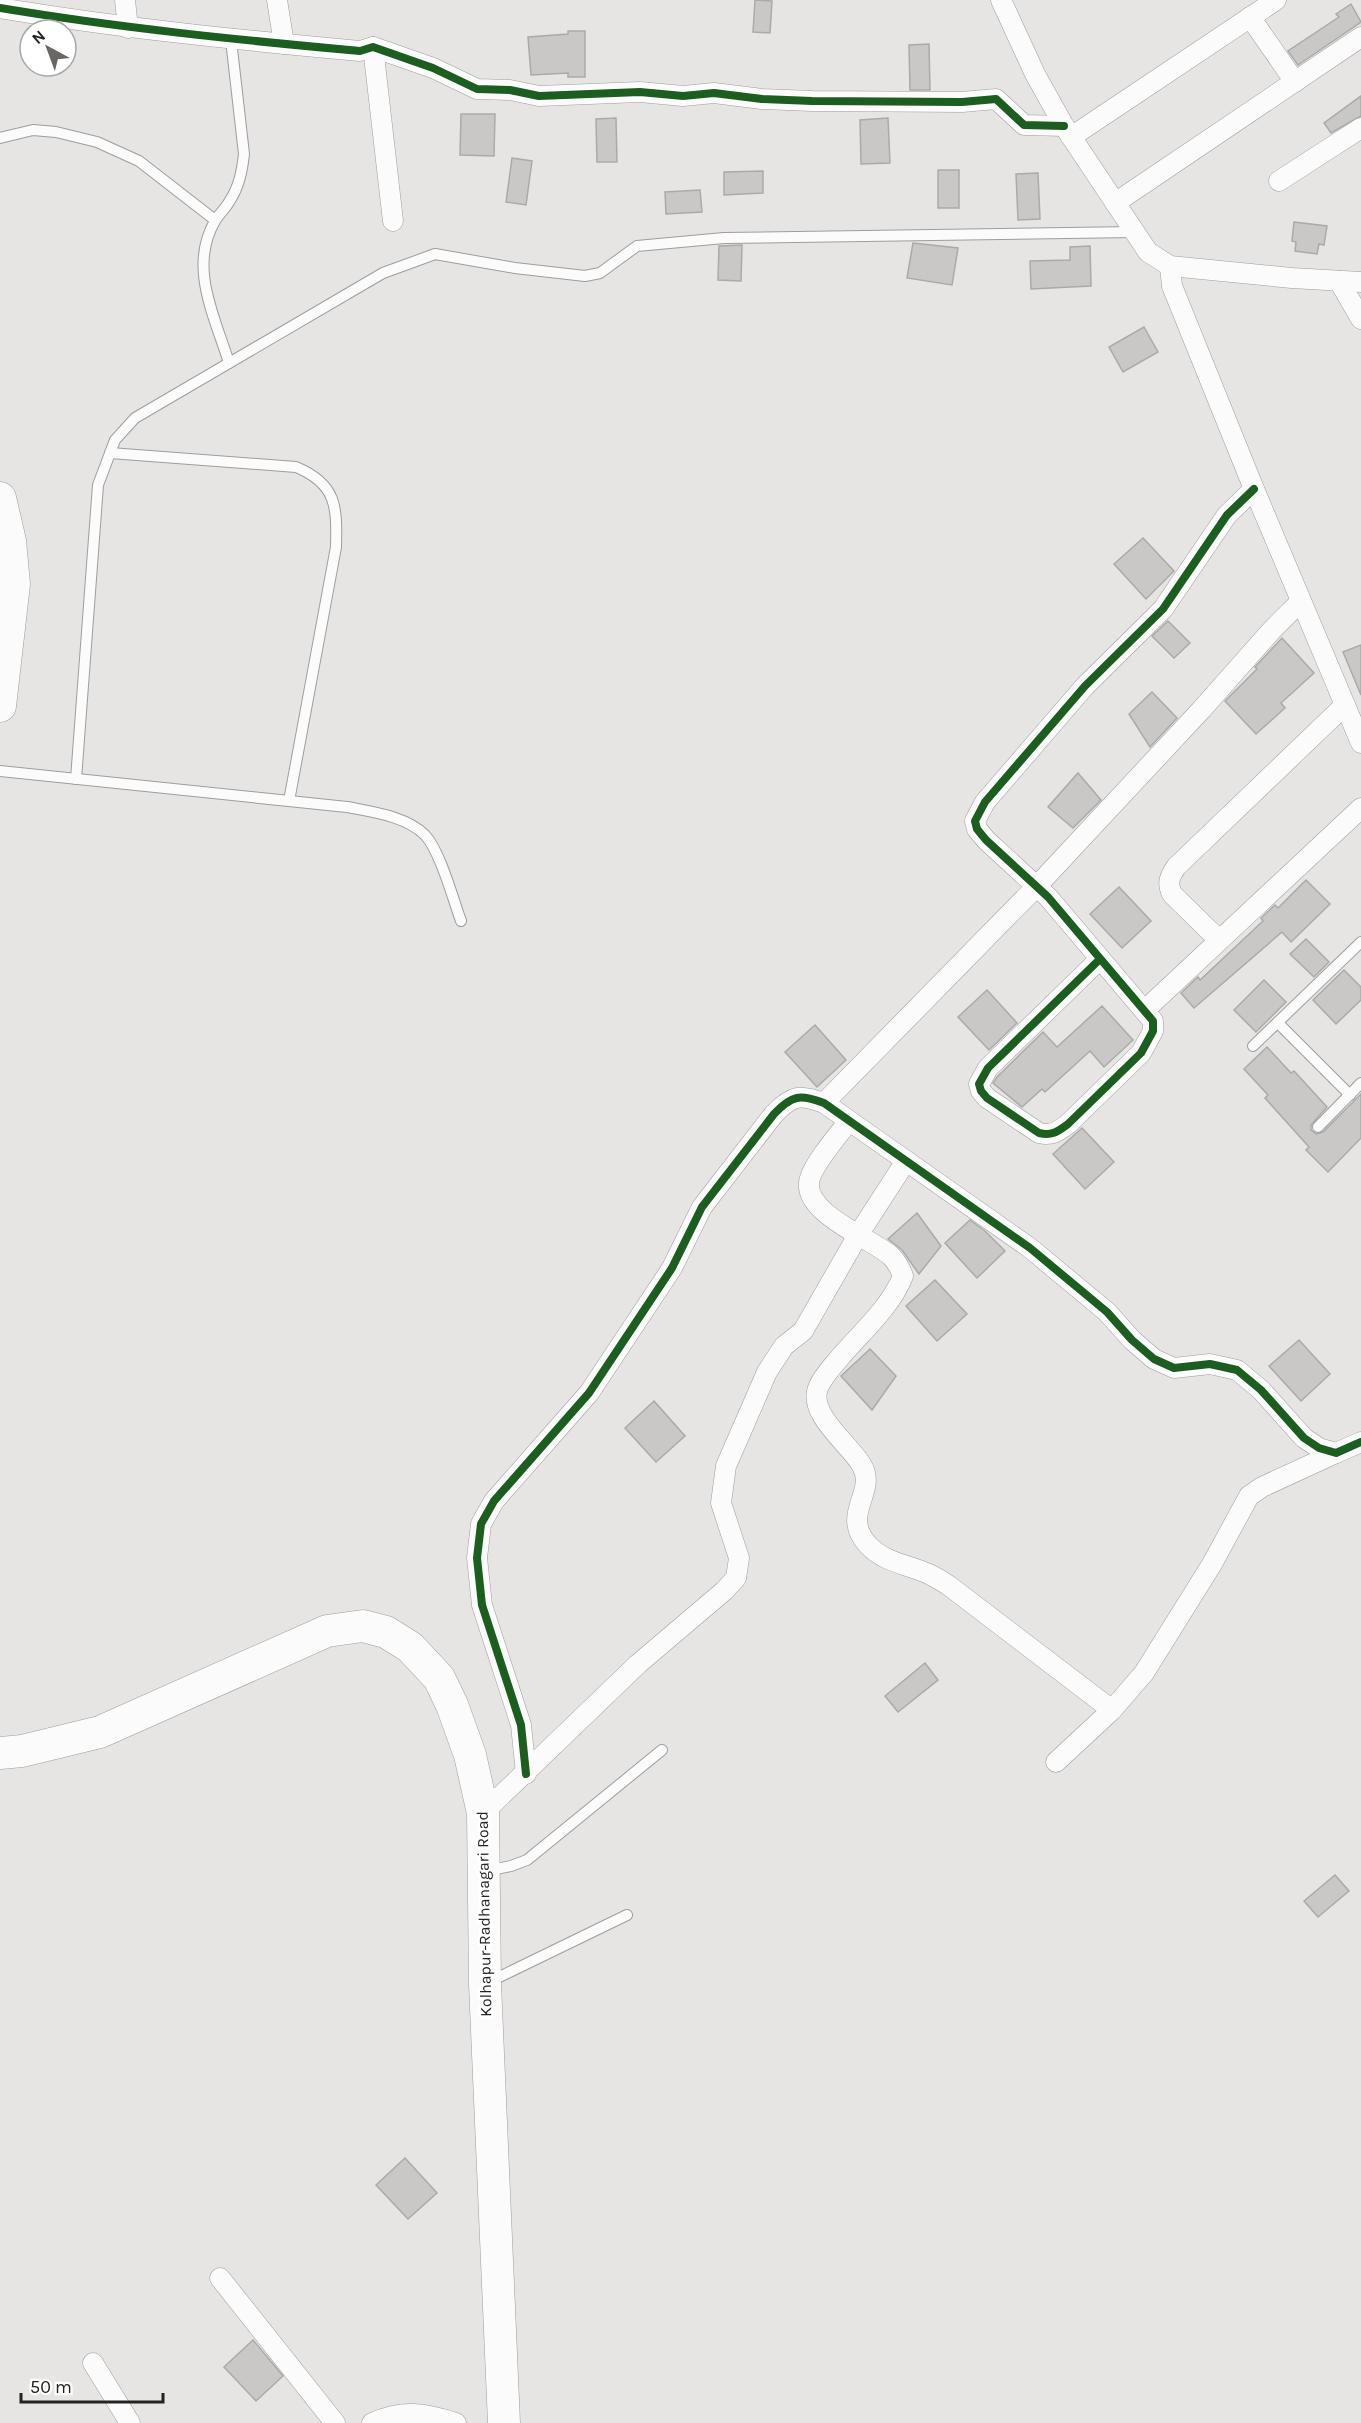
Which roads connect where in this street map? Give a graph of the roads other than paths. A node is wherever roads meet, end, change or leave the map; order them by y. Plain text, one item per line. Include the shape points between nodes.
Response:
1 (125, 0) edge
2 (277, 0) edge
3 (1001, 0) edge
4 (1276, 0) edge
5 (0, 8) edge
6 (1250, 17) junction
7 (128, 28) junction
8 (1361, 37) edge
9 (231, 40) junction
10 (284, 44) junction
11 (373, 47) junction
12 (1295, 82) junction
13 (1361, 128) edge
14 (1068, 132) junction
15 (0, 138) edge
16 (1280, 181) dead end
17 (1115, 203) junction
18 (215, 220) junction
19 (393, 221) dead end
20 (1135, 232) junction
21 (1170, 266) junction
22 (1338, 280) junction
23 (1361, 282) edge
24 (1361, 319) edge
25 (229, 363) junction
26 (110, 453) junction
27 (1254, 489) junction
28 (0, 498) edge
29 (1300, 602) junction
30 (1345, 705) junction
31 (0, 706) edge
32 (1359, 734) edge
33 (0, 771) edge
34 (76, 778) junction
35 (289, 801) junction
36 (1361, 808) edge
37 (1036, 887) junction
38 (461, 921) dead end
39 (1219, 940) junction
40 (1361, 942) edge
41 (1100, 959) junction
42 (1145, 1010) junction
43 (1278, 1023) junction
44 (1254, 1046) dead end
45 (1361, 1083) edge
46 (1350, 1095) junction
47 (824, 1103) junction
48 (849, 1120) junction
49 (1318, 1127) dead end
50 (906, 1161) junction
51 (858, 1235) junction
52 (1361, 1442) edge
53 (1336, 1453) junction
54 (1112, 1710) junction
55 (662, 1750) dead end
56 (0, 1753) edge
57 (1056, 1762) dead end
58 (526, 1774) junction
59 (483, 1813) junction
60 (483, 1871) junction
61 (627, 1916) dead end
62 (485, 1984) junction
63 (220, 2278) dead end
64 (93, 2363) dead end
65 (130, 2423) edge
66 (335, 2423) edge
67 (372, 2423) edge
68 (456, 2423) edge
69 (504, 2423) edge

1 - 7 street
2 - 10 street
3 - 14 street via 1035,74
4 - 6 street
5 - 7 street
6 - 12 street
6 - 14 street
7 - 9 street
8 - 12 street
9 - 10 street
9 - 18 lane via 244,154 237,187
10 - 11 street via 360,51
11 - 14 street via 477,89 539,96 640,92 812,101 996,99 1023,125
11 - 19 street
12 - 17 street
13 - 16 street
14 - 17 street
15 - 18 lane via 33,129 97,142 139,161
17 - 20 street
18 - 25 lane via 202,259 203,277
20 - 21 street via 1148,252
20 - 25 lane via 660,242 637,246 600,273 585,276 435,254 374,277
21 - 22 street
21 - 27 street via 1172,286
22 - 23 street
22 - 24 street
25 - 26 lane via 135,418 115,440
26 - 34 lane via 98,485
26 - 35 lane via 296,467 314,475 327,488 337,518 336,547
27 - 29 street
27 - 37 street via 1227,515 1163,609 1085,686 985,802 975,822 977,829
28 - 31 main road via 14,584
29 - 30 street
29 - 37 street
30 - 32 street
30 - 39 street via 1170,877 1172,894
33 - 34 lane
34 - 35 lane
35 - 38 lane via 367,811 414,827 434,849
36 - 39 street
37 - 41 street
37 - 47 street
39 - 42 street
40 - 43 lane
41 - 42 street
41 - 42 street via 988,1068 979,1084 981,1091 1001,1110 1039,1132 1056,1133 1149,1042 1153,1021
43 - 44 lane
43 - 46 lane
45 - 46 lane
46 - 49 lane
47 - 48 street
47 - 58 street via 806,1096 796,1098 774,1114 702,1207 672,1269 589,1393 494,1501 481,1524 477,1558 482,1605 521,1725
48 - 50 street
48 - 51 street via 811,1175 808,1186 824,1212
50 - 51 street
50 - 53 street via 1030,1248 1107,1312 1154,1359 1174,1368 1210,1364 1237,1370 1261,1390 1304,1438
51 - 54 street via 890,1255 903,1276 885,1306 825,1374 816,1394 826,1421 862,1464 866,1477 856,1519 866,1542 888,1560 948,1585
51 - 58 street via 803,1331 784,1346 767,1372 726,1466 721,1503 739,1558 736,1578 638,1664
52 - 53 street
53 - 54 street via 1249,1496 1163,1646
54 - 57 street
55 - 60 lane via 527,1860
56 - 59 main road, Kolhapur-Radhanagari Road via 100,1732 327,1631 363,1626 386,1632 410,1647 439,1678 470,1755
58 - 59 street
59 - 60 main road, Kolhapur-Radhanagari Road
60 - 62 main road, Kolhapur-Radhanagari Road
61 - 62 lane
62 - 69 main road, Kolhapur-Radhanagari Road
63 - 66 street
64 - 65 street
67 - 68 street via 406,2413 427,2414

